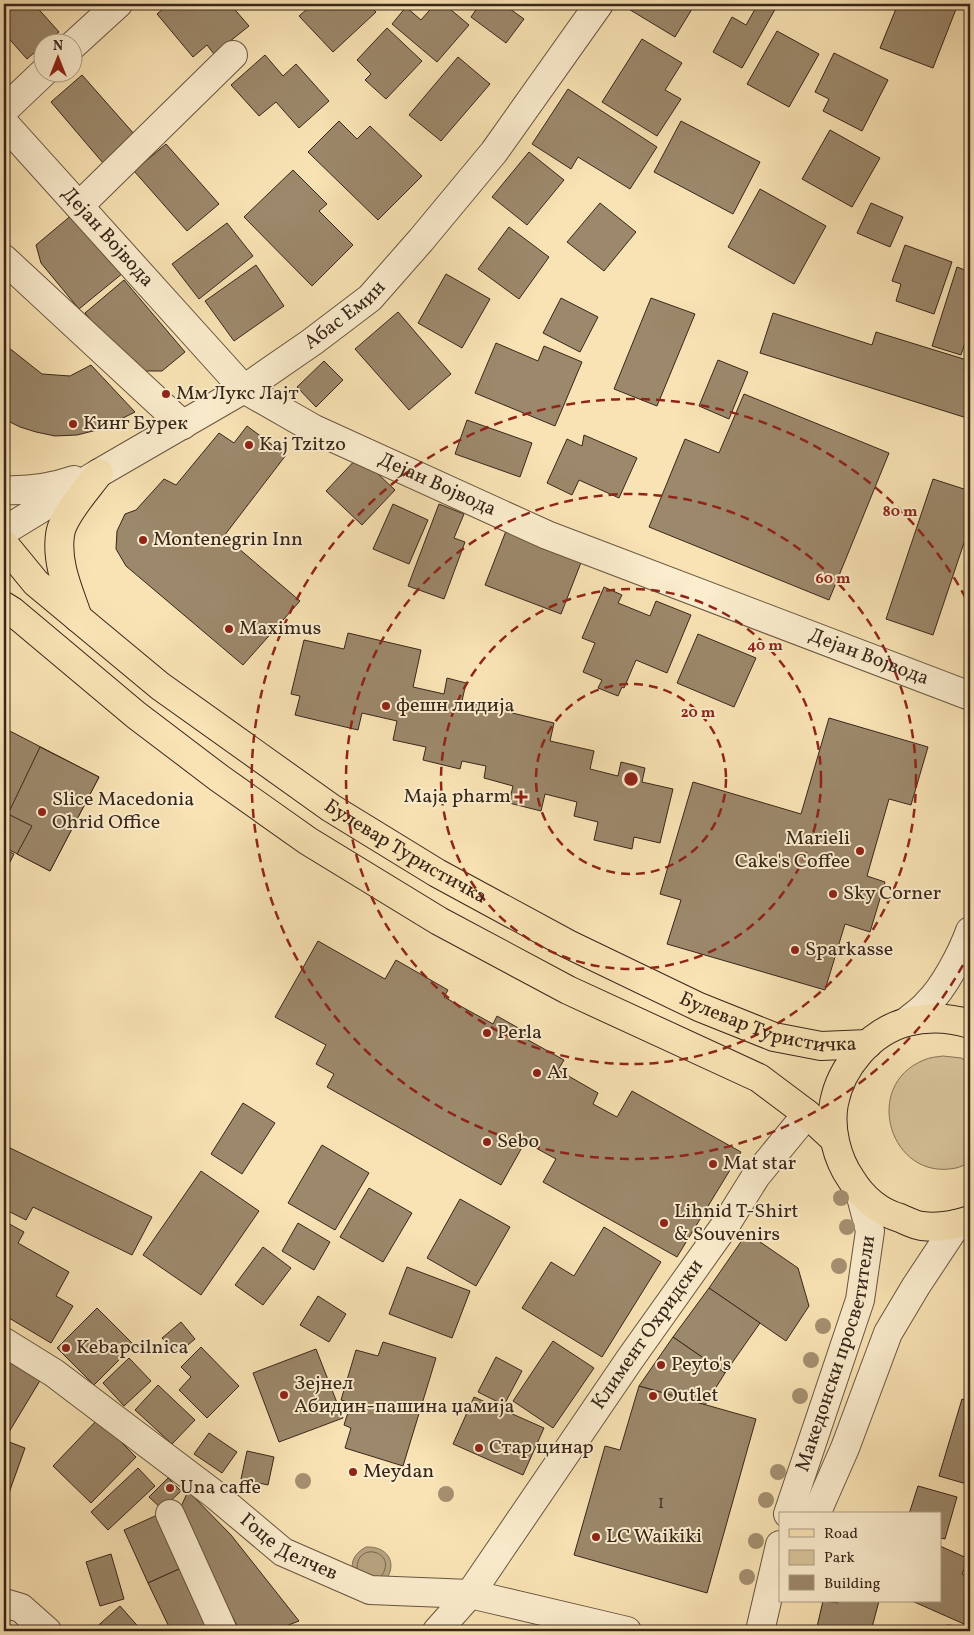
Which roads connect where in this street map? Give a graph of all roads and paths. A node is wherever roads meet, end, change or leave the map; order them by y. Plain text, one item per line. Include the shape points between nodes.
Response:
1 (118, 4) edge
2 (599, 4) edge
3 (82, 37) edge
4 (233, 55) dead end
5 (33, 82) edge
6 (4, 110) edge
7 (4, 123) edge
8 (79, 206) junction
9 (4, 259) edge
10 (244, 389) junction
11 (183, 425) junction
12 (99, 473) junction
13 (4, 490) edge
14 (4, 531) edge
15 (4, 544) edge
16 (4, 606) edge
17 (78, 618) junction
18 (970, 696) edge
19 (970, 930) edge
20 (906, 1022) junction
21 (970, 1024) edge
22 (868, 1044) junction
23 (808, 1114) junction
24 (833, 1138) junction
25 (860, 1193) junction
26 (964, 1222) edge
27 (4, 1342) edge
28 (789, 1512) edge
29 (817, 1512) edge
30 (170, 1514) dead end
31 (779, 1549) edge
32 (779, 1589) edge
33 (470, 1594) junction
34 (4, 1603) edge
35 (48, 1631) edge
36 (223, 1631) edge
37 (437, 1631) edge
38 (627, 1631) edge
39 (760, 1631) edge
40 (764, 1631) edge

1 - 3 street
2 - 10 street, Абас Емин via 494,152 370,298
4 - 8 street
5 - 6 street
7 - 8 street, Дејан Војвода
8 - 10 street, Дејан Војвода
9 - 11 street
10 - 11 street, Абас Емин
10 - 18 street, Дејан Војвода via 314,429 547,536
11 - 12 street, Абас Емин
12 - 13 street via 56,486
12 - 14 street, Абас Емин
12 - 17 main road via 73,508 60,533 60,563
15 - 17 main road, Булевар Туристичка via 36,584
16 - 23 main road, Булевар Туристичка via 136,715 308,841 439,921 568,990 759,1078
17 - 22 main road, Булевар Туристичка via 160,686 331,808 437,873 568,944 699,1007 774,1037 821,1046
19 - 20 street via 964,948 946,979 928,1003
20 - 21 main road via 938,1018
20 - 22 main road
22 - 24 main road via 846,1070 834,1104
23 - 24 main road, Булевар Туристичка
23 - 33 street, Климент Охридски via 756,1176
24 - 25 main road via 843,1168
25 - 26 main road via 888,1214 921,1226
25 - 28 street, Македонски просветители via 870,1231 860,1300
26 - 29 street, Македонски просветители via 916,1286 888,1333 845,1448
27 - 33 street, Гоце Делчев via 54,1373 214,1494 283,1552 370,1590
30 - 36 street
31 - 39 street
32 - 40 street
33 - 37 street, Климент Охридски
33 - 38 street, Гоце Делчев
34 - 35 street via 21,1608

